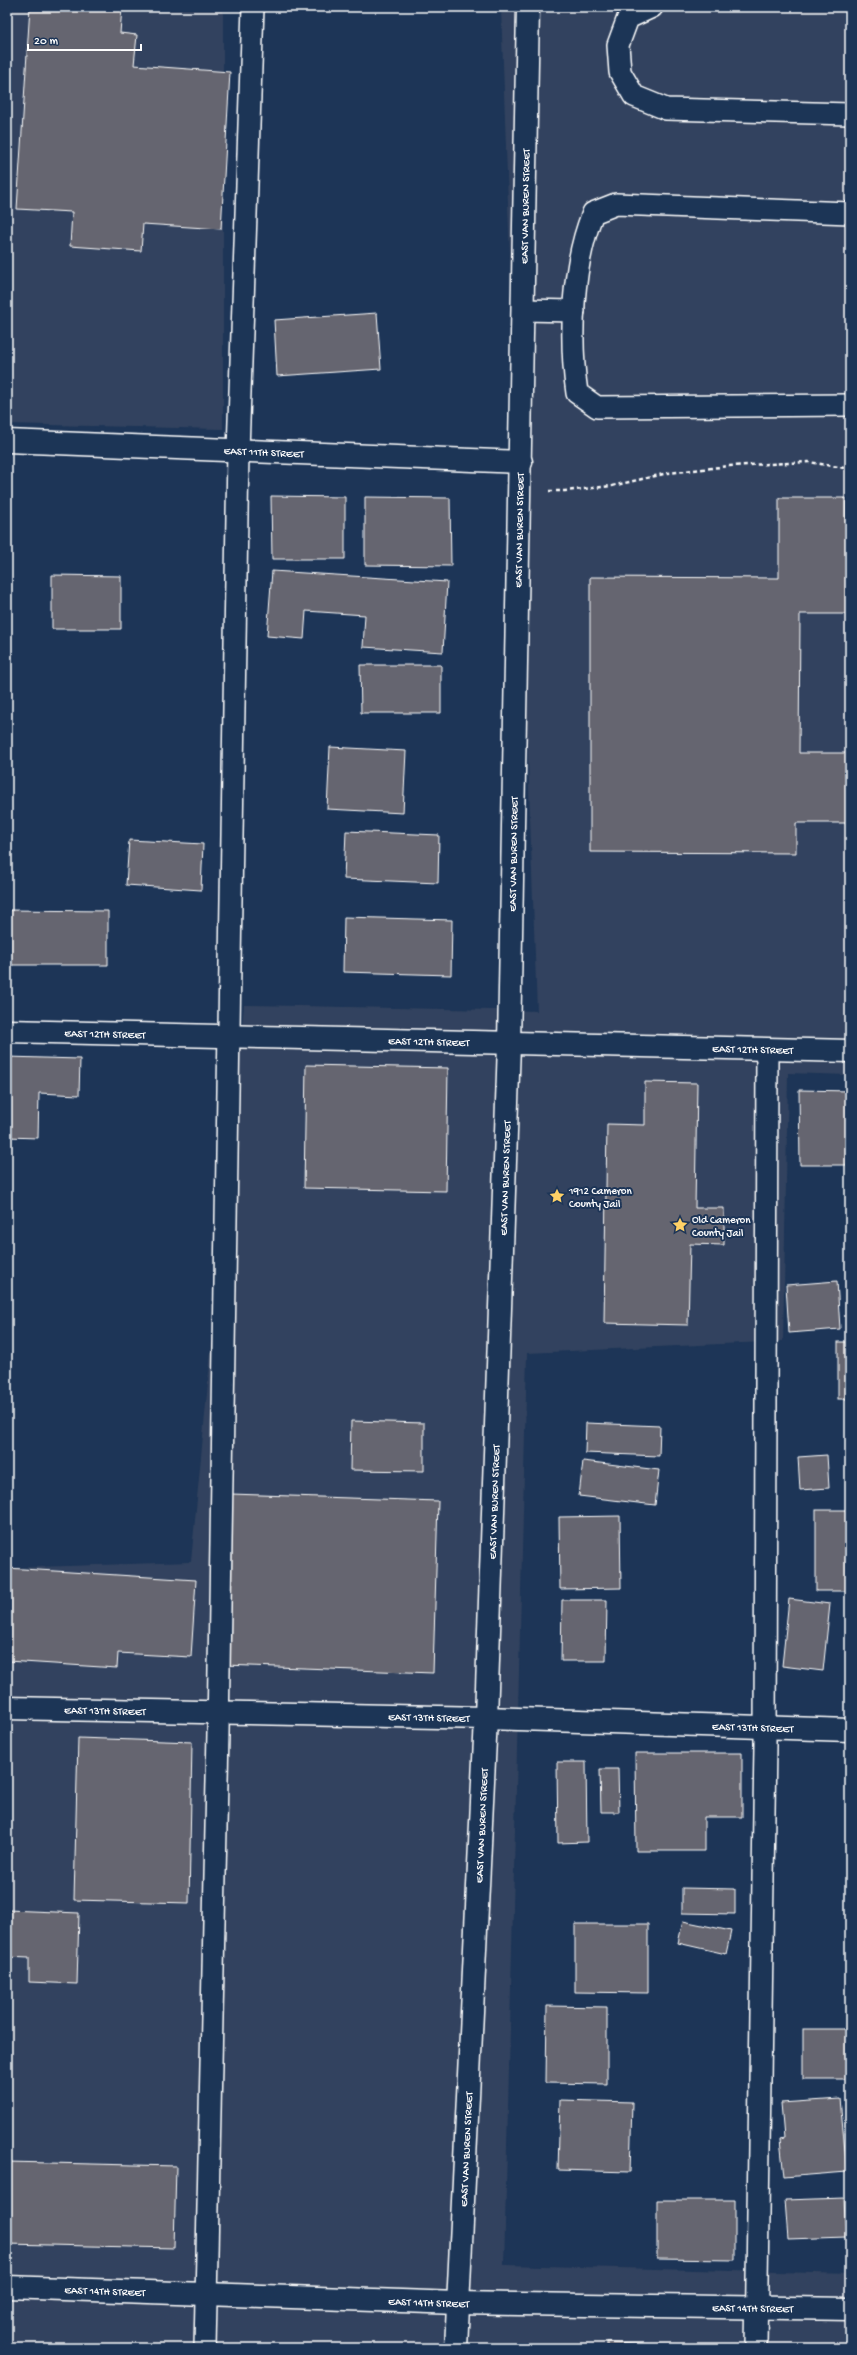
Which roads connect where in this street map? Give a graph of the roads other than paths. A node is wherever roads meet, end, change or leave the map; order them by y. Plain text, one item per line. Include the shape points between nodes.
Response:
1 (253, 7) edge
2 (528, 7) edge
3 (652, 7) edge
4 (850, 114) edge
5 (850, 213) edge
6 (523, 310) junction
7 (574, 311) junction
8 (850, 405) edge
9 (7, 442) edge
10 (238, 451) junction
11 (521, 462) junction
12 (7, 1031) edge
13 (230, 1037) junction
14 (509, 1044) junction
15 (767, 1050) junction
16 (850, 1051) edge
17 (7, 1708) edge
18 (218, 1712) junction
19 (486, 1718) junction
20 (765, 1728) junction
21 (850, 1730) edge
22 (7, 2287) edge
23 (206, 2294) junction
24 (457, 2303) junction
25 (756, 2307) junction
26 (850, 2309) edge
27 (205, 2348) edge
28 (456, 2348) edge
29 (756, 2348) edge

1 - 10 lane
2 - 6 street, EAST VAN BUREN STREET
3 - 4 lane via 628,18 618,45 620,72 634,96 666,109
5 - 7 lane via 616,204 593,213 584,235
6 - 7 lane
6 - 11 street, EAST VAN BUREN STREET
7 - 8 lane via 572,359 577,393 598,407
9 - 10 street, EAST 11TH STREET
10 - 11 street, EAST 11TH STREET
10 - 13 lane
11 - 14 street, EAST VAN BUREN STREET
12 - 13 street, EAST 12TH STREET
13 - 14 street, EAST 12TH STREET
13 - 18 lane
14 - 15 street, EAST 12TH STREET
14 - 19 street, EAST VAN BUREN STREET
15 - 16 street, EAST 12TH STREET
15 - 20 lane
17 - 18 street, EAST 13TH STREET
18 - 19 street, EAST 13TH STREET
18 - 23 lane
19 - 20 street, EAST 13TH STREET
19 - 24 street, EAST VAN BUREN STREET
20 - 21 street, EAST 13TH STREET
20 - 25 lane
22 - 23 street, EAST 14TH STREET
23 - 24 street, EAST 14TH STREET
23 - 27 lane
24 - 25 street, EAST 14TH STREET
24 - 28 street, EAST VAN BUREN STREET
25 - 26 street, EAST 14TH STREET
25 - 29 lane

